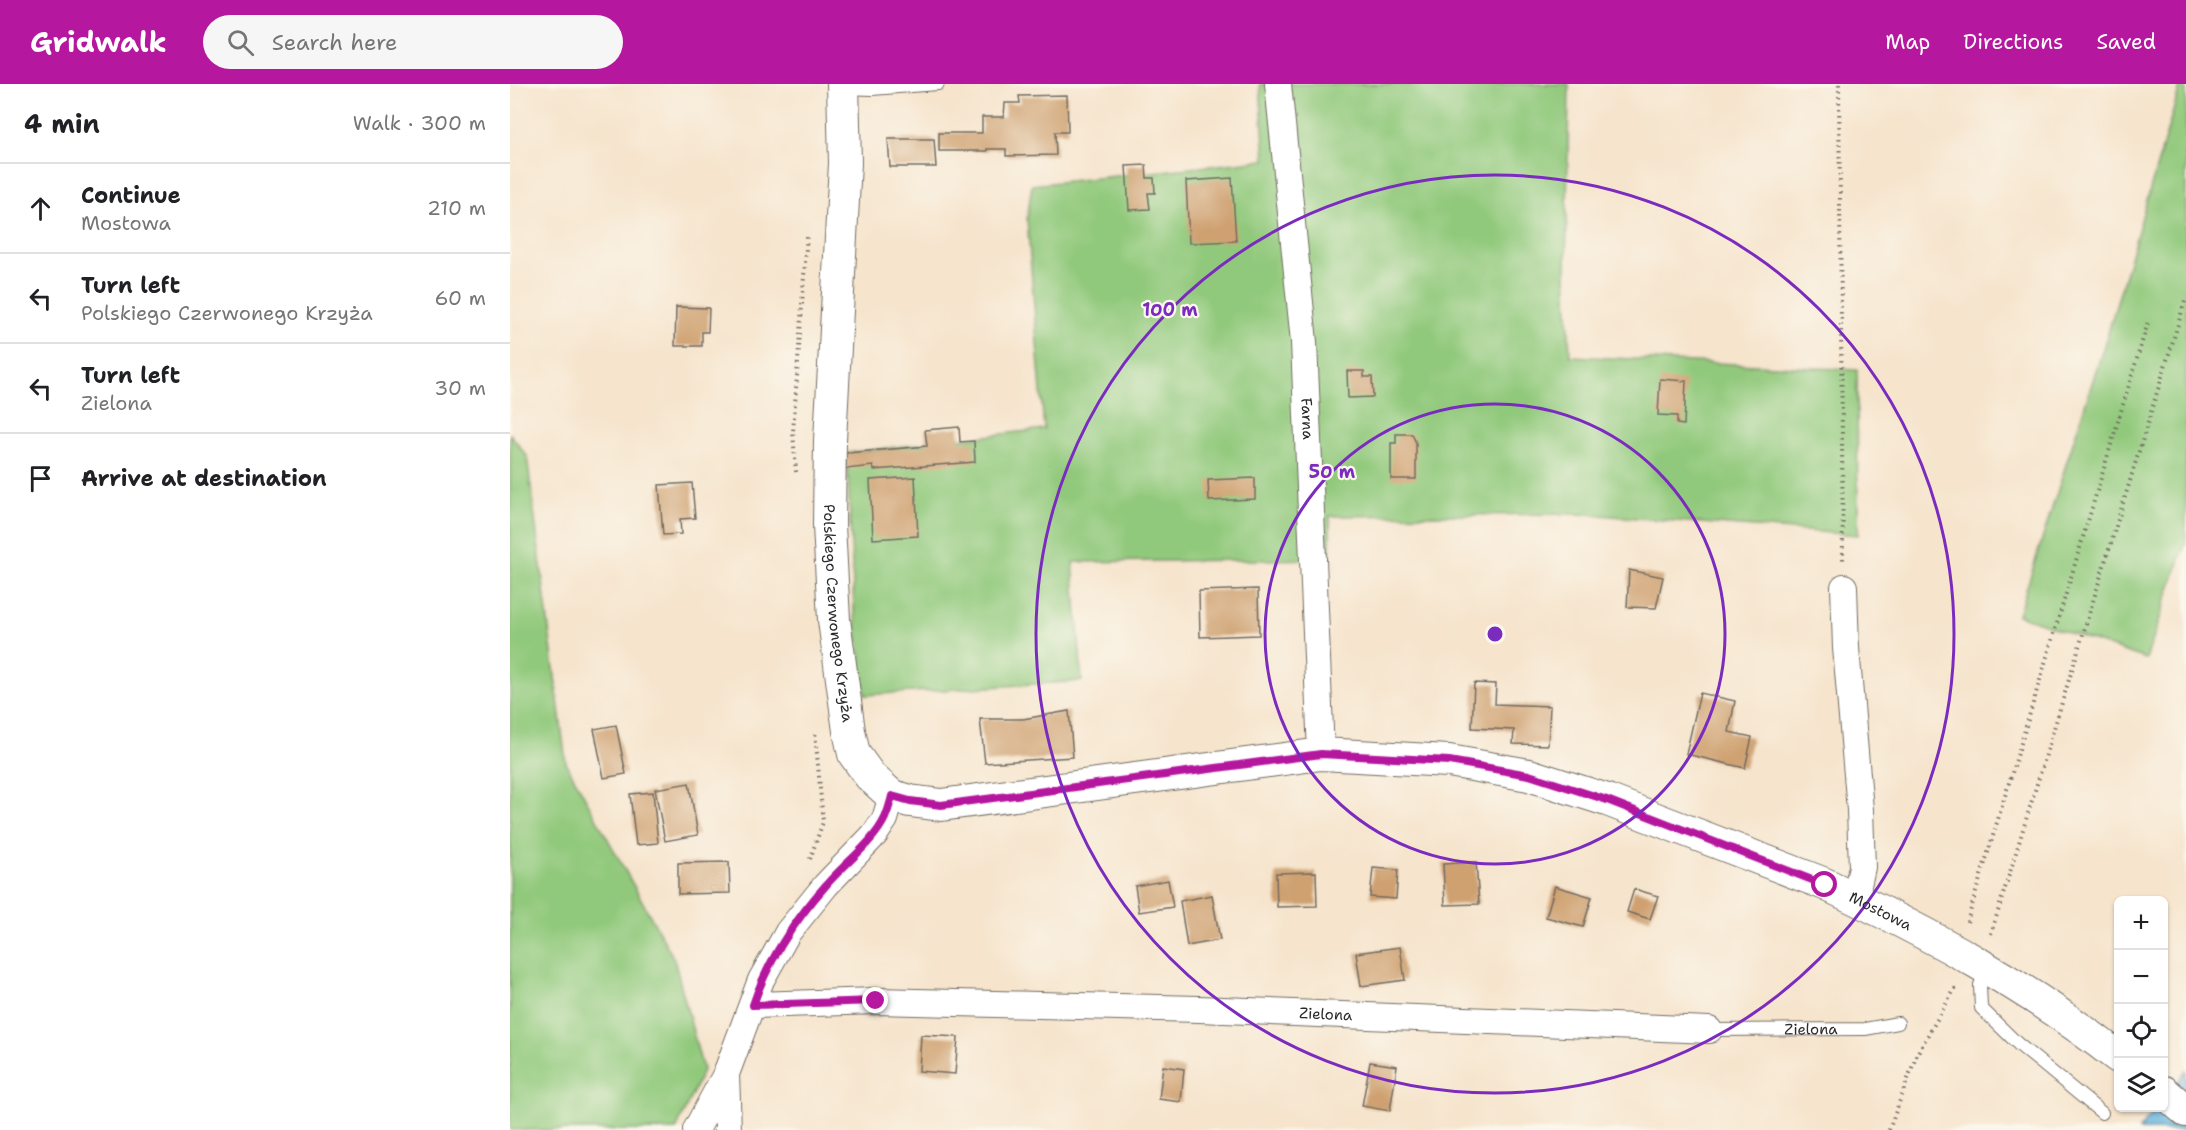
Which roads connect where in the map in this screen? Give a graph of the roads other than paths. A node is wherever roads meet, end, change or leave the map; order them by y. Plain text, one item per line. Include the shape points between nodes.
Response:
1 (938, 84) edge
2 (1278, 84) edge
3 (843, 86) edge
4 (891, 86) edge
5 (1844, 587) road end
6 (1321, 754) junction
7 (892, 796) junction
8 (1854, 899) junction
9 (1972, 960) junction
10 (753, 1005) junction
11 (1898, 1023) dead end
12 (1709, 1030) joint
13 (2114, 1054) edge
14 (726, 1074) junction
15 (2168, 1096) edge
16 (2186, 1111) edge
17 (2102, 1113) dead end
18 (696, 1130) edge
19 (728, 1130) edge

1 - 4 lane
2 - 6 street, Farna via 1304,342
3 - 4 lane
3 - 7 street, Polskiego Czerwonego Krzyża via 845,163 830,440 834,620 854,754
5 - 8 street via 1862,867
6 - 7 street, Mostowa via 941,805
6 - 8 street, Mostowa via 1449,761 1529,775 1607,800
7 - 10 street via 885,819 875,834 788,932 761,980
8 - 9 street, Mostowa
9 - 13 street, Mostowa via 2047,1004
9 - 17 lane via 1980,985 1981,1008
10 - 12 street, Zielona via 876,1001 1199,1009
10 - 14 street
11 - 12 lane, Zielona via 1865,1029
14 - 18 street
14 - 19 street
15 - 16 street

